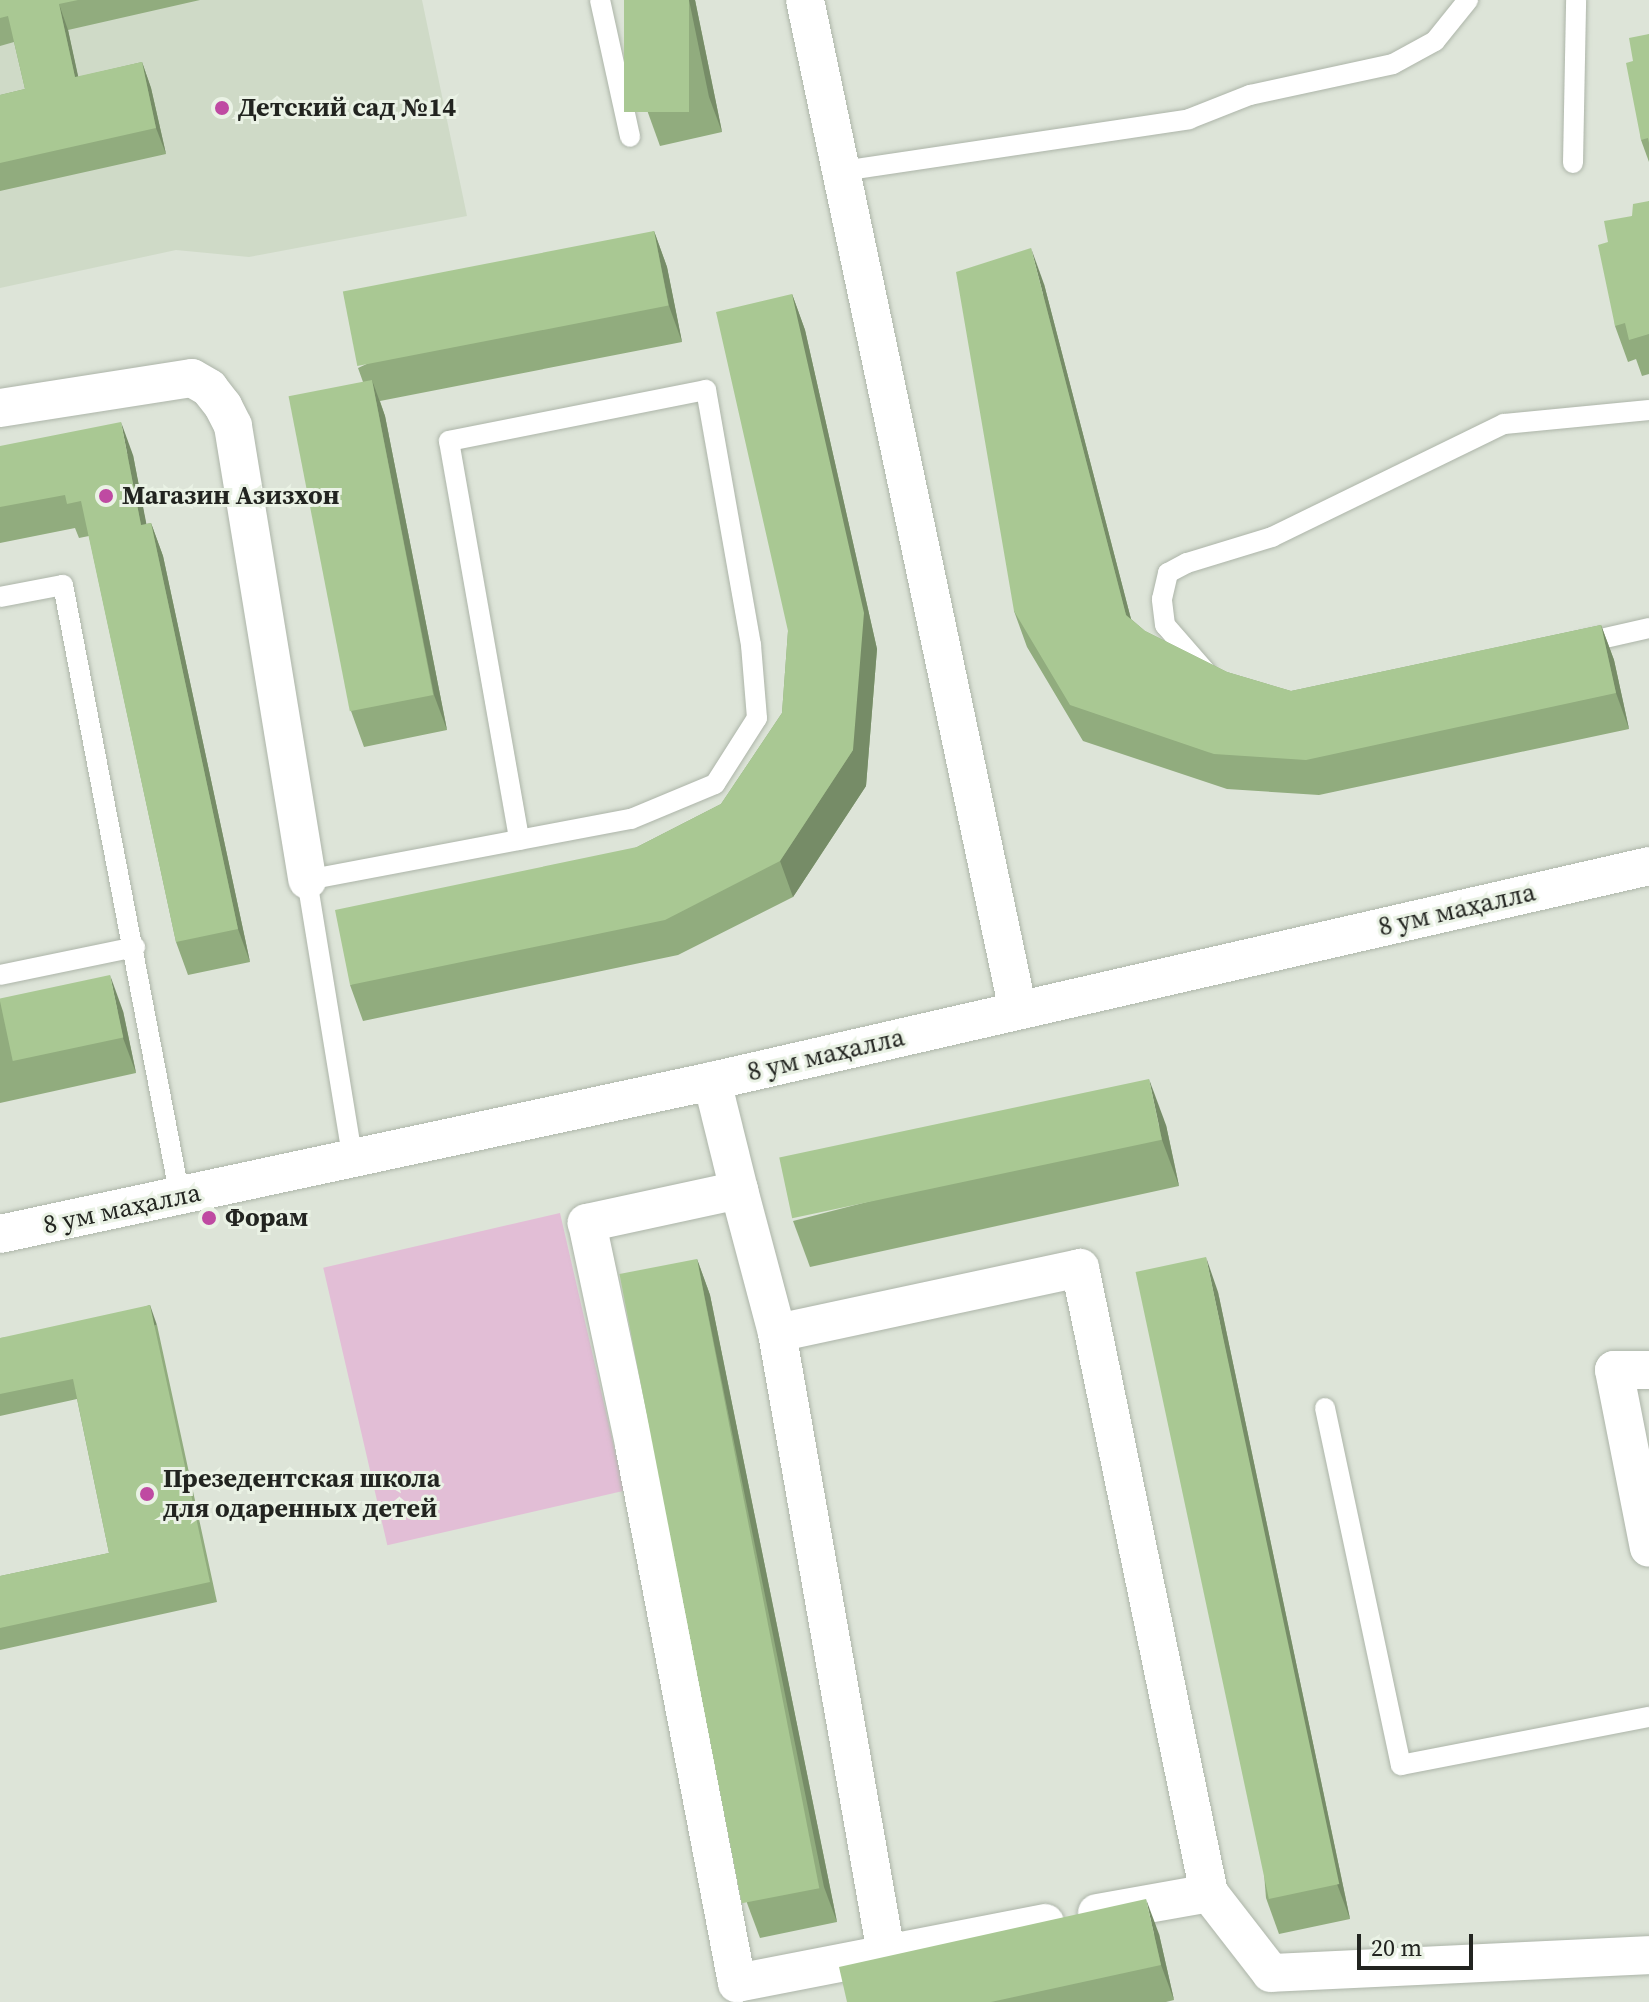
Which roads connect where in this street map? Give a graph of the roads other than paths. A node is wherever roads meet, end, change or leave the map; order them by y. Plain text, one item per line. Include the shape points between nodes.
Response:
1 (600, 0) edge
2 (805, 0) edge
3 (1468, 0) edge
4 (1576, 0) edge
5 (630, 137) dead end
6 (1573, 163) dead end
7 (843, 171) junction
8 (0, 408) edge
9 (1649, 410) edge
10 (0, 597) edge
11 (1649, 628) edge
12 (1557, 649) edge
13 (1224, 683) edge
14 (519, 840) junction
15 (1649, 866) edge
16 (307, 880) junction
17 (135, 947) junction
18 (0, 975) edge
19 (1018, 1011) junction
20 (712, 1081) junction
21 (353, 1161) junction
22 (739, 1190) junction
23 (180, 1197) junction
24 (0, 1234) edge
25 (777, 1333) junction
26 (1649, 1370) edge
27 (1325, 1408) dead end
28 (1649, 1548) edge
29 (1649, 1717) edge
30 (1209, 1893) junction
31 (886, 1953) junction
32 (1649, 1955) edge
33 (1265, 1988) edge
34 (739, 1992) edge

1 - 5 lane
2 - 7 street
3 - 7 lane via 1435,41 1393,64 1250,95 1189,119
4 - 6 lane
7 - 19 street
8 - 16 street via 192,378 223,406 233,426
9 - 13 lane via 1504,424 1272,537 1168,573 1162,599 1165,625 1211,678
10 - 17 lane via 63,585
11 - 12 lane
14 - 14 lane via 631,819 715,784 757,718 751,645 706,390 449,441
14 - 16 lane
15 - 19 street, 8 ум маҳалла
16 - 21 lane
17 - 18 lane
17 - 23 lane
19 - 20 street, 8 ум маҳалла
20 - 21 street, 8 ум маҳалла
20 - 22 street
21 - 23 street, 8 ум маҳалла
22 - 25 street
22 - 34 street via 587,1223
23 - 24 street, 8 ум маҳалла
25 - 30 street via 1080,1268
25 - 31 street
26 - 28 street via 1614,1370
27 - 29 lane via 1401,1765
30 - 31 street
30 - 33 street
31 - 34 street
32 - 33 street

